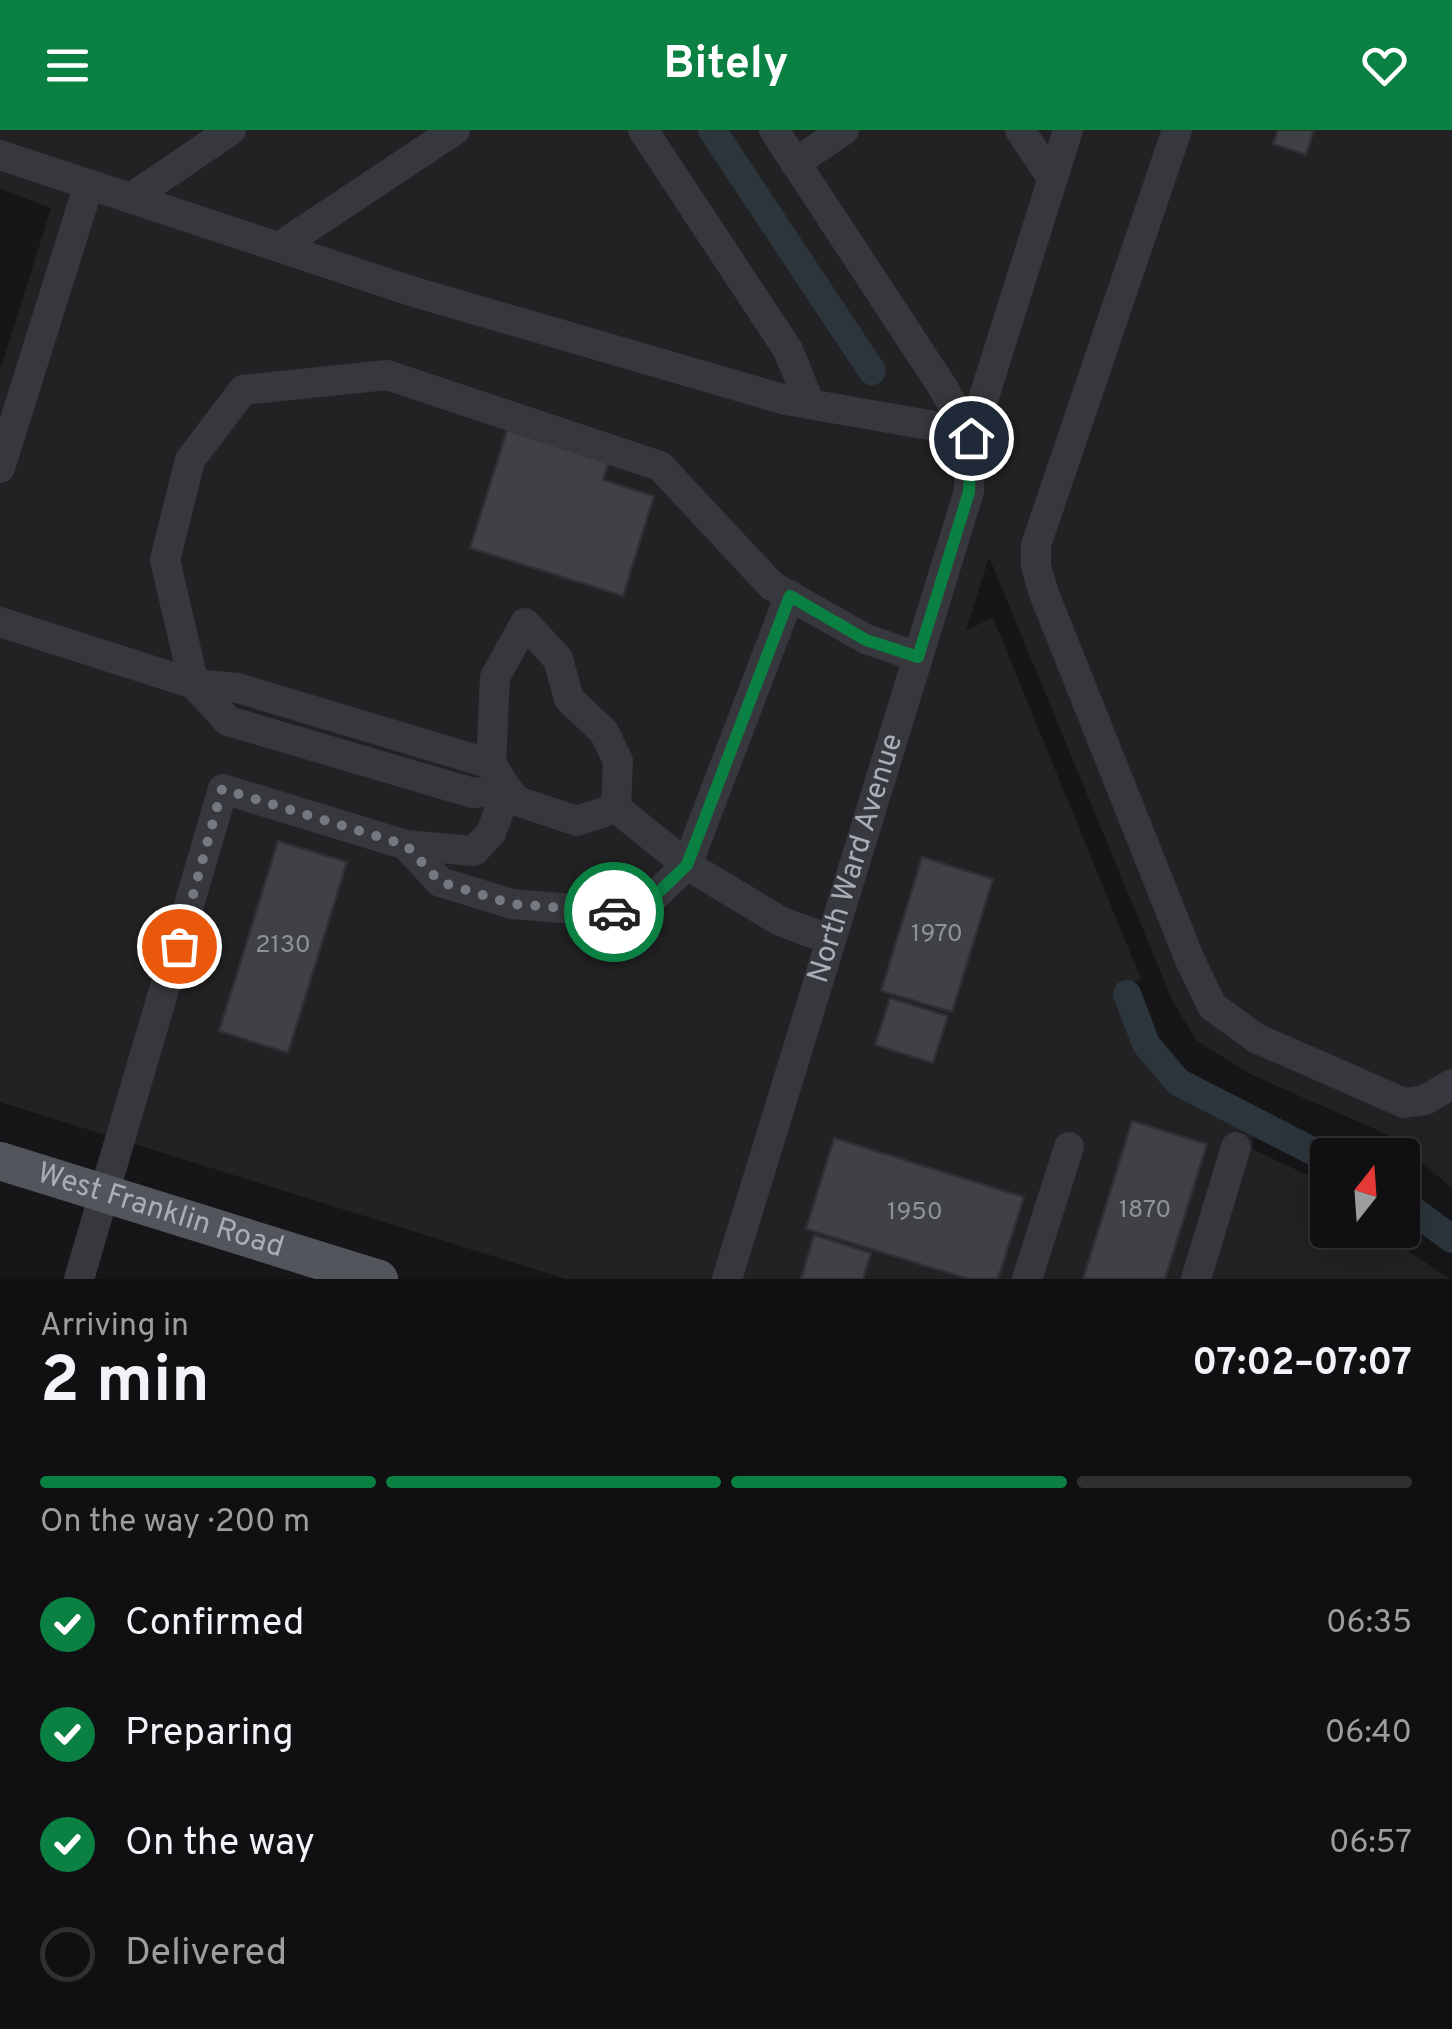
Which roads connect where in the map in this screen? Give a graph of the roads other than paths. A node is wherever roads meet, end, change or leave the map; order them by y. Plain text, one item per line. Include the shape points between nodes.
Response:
1 (231, 130) edge
2 (454, 130) edge
3 (644, 130) edge
4 (774, 130) edge
5 (844, 130) edge
6 (1020, 130) edge
7 (1068, 130) edge
8 (1177, 130) edge
9 (0, 155) edge
10 (796, 163) junction
11 (1052, 178) junction
12 (89, 184) junction
13 (131, 198) junction
14 (279, 247) junction
15 (810, 404) junction
16 (971, 438) junction
17 (0, 468) edge
18 (790, 596) junction
19 (0, 622) edge
20 (918, 657) junction
21 (194, 684) junction
22 (499, 776) junction
23 (616, 808) junction
24 (406, 845) junction
25 (687, 865) junction
26 (831, 940) junction
27 (1452, 1084) edge
28 (1069, 1146) dead end
29 (1236, 1147) dead end
30 (0, 1161) edge
31 (106, 1194) junction
32 (80, 1279) edge
33 (378, 1279) edge
34 (727, 1279) edge
35 (1028, 1279) edge
36 (1196, 1279) edge

1 - 13 street
2 - 14 street
3 - 15 street via 788,350
4 - 10 street
5 - 10 street
6 - 11 street
7 - 11 street, North Ward Avenue
8 - 27 street via 1036,545 1043,591 1212,1006 1256,1038 1404,1103
9 - 12 street
10 - 16 street
11 - 16 street, North Ward Avenue
12 - 13 street
12 - 17 street
13 - 14 street
14 - 15 street
15 - 16 street
16 - 20 street, North Ward Avenue via 969,492
18 - 20 street via 866,640
18 - 21 street via 772,586 660,466 387,375 243,390 190,460 165,560
18 - 25 street
19 - 21 street
20 - 26 street, North Ward Avenue
21 - 22 street via 228,720 473,793
22 - 23 street via 517,801 578,821
22 - 23 street via 495,677 525,623 558,659 568,700 604,732 618,761
22 - 24 street via 491,833 474,851
23 - 25 street
24 - 25 street via 440,882 512,904 618,913 636,914
24 - 31 street via 222,789
25 - 26 street via 780,921
26 - 34 street, North Ward Avenue
28 - 35 street
29 - 36 street
30 - 31 main road, West Franklin Road
31 - 32 street
31 - 33 main road, West Franklin Road

